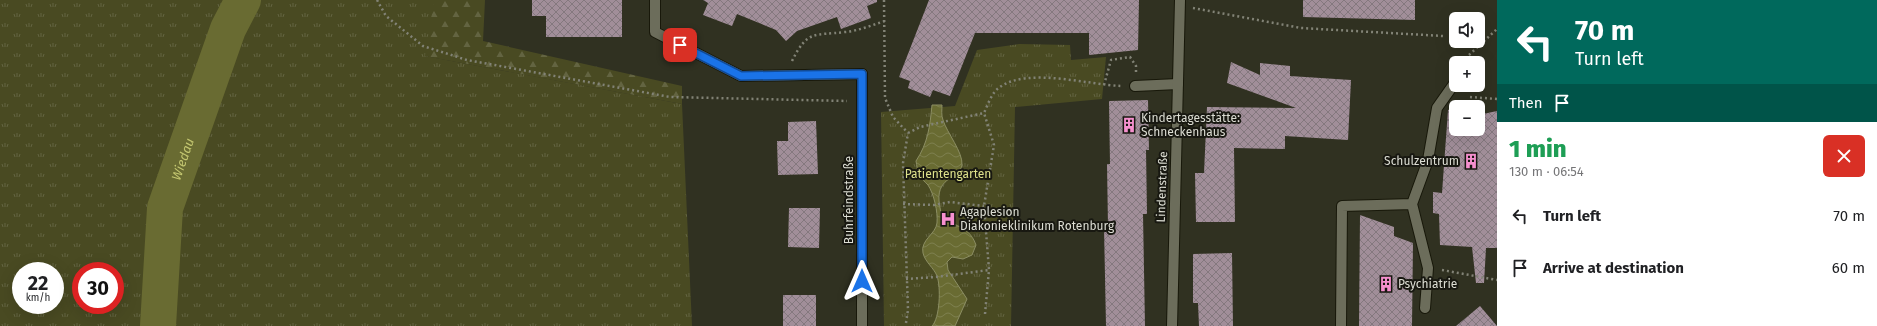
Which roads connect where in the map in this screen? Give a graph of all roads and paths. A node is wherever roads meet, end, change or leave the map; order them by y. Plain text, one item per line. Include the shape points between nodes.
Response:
1 (377, 0) edge
2 (655, 0) edge
3 (884, 0) edge
4 (1180, 3) edge
5 (885, 21) junction
6 (1497, 29) edge
7 (1443, 36) dead end
8 (1469, 54) dead end
9 (785, 75) junction
10 (1178, 84) junction
11 (1104, 85) junction
12 (1135, 86) junction
13 (1449, 91) edge
14 (1470, 97) dead end
15 (1497, 99) edge
16 (862, 101) junction
17 (984, 113) junction
18 (908, 133) junction
19 (903, 204) junction
20 (1412, 204) junction
21 (984, 206) junction
22 (1428, 268) junction
23 (989, 270) junction
24 (906, 279) junction
25 (1497, 280) edge
26 (1425, 308) dead end
27 (984, 314) dead end
28 (906, 324) dead end
29 (862, 326) edge
30 (1172, 326) edge
31 (1341, 326) edge

1 - 16 path via 386,16 423,46 466,60 670,97
2 - 9 street via 655,32 741,76
3 - 5 path
4 - 7 path via 1301,28
4 - 10 street, Lindenstraße
5 - 9 path via 846,32 823,33 809,37 800,45
5 - 18 path via 885,98 893,117
6 - 8 path
9 - 16 street, Buhrfeindstraße via 862,74
10 - 12 street
10 - 30 street, Lindenstraße
11 - 12 path
11 - 12 path via 1111,60 1130,57 1136,66
11 - 17 path via 1026,78 1000,87
13 - 20 street via 1437,108 1428,160
14 - 15 path
16 - 29 street, Buhrfeindstraße
17 - 18 path via 920,127
17 - 21 path via 994,145
18 - 19 path via 903,163
19 - 21 path via 934,205 950,202
19 - 24 path
20 - 22 street
20 - 31 street via 1342,206
21 - 23 path
22 - 25 path
22 - 26 street
23 - 24 path
23 - 27 path
24 - 28 path

